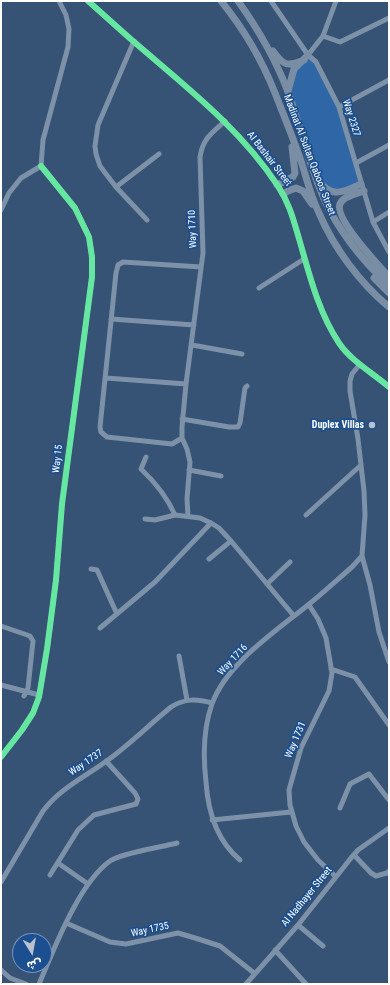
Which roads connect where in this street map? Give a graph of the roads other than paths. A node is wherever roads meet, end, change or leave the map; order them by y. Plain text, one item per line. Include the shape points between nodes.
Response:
1 (59, 1) edge
2 (88, 1) edge
3 (221, 1) edge
4 (238, 1) edge
5 (271, 1) edge
6 (336, 1) edge
7 (389, 18) edge
8 (257, 30) junction
9 (323, 36) junction
10 (134, 41) junction
11 (306, 58) junction
12 (389, 80) edge
13 (288, 92) junction
14 (339, 106) junction
15 (225, 122) junction
16 (291, 135) junction
17 (389, 145) edge
18 (159, 154) dead end
19 (356, 163) junction
20 (41, 166) junction
21 (313, 169) junction
22 (361, 184) junction
23 (277, 185) junction
24 (116, 187) junction
25 (364, 191) junction
26 (283, 194) junction
27 (1, 210) edge
28 (389, 212) edge
29 (319, 214) junction
30 (147, 220) dead end
31 (372, 222) junction
32 (345, 236) junction
33 (389, 252) edge
34 (304, 259) junction
35 (202, 267) junction
36 (389, 277) edge
37 (389, 286) edge
38 (260, 288) dead end
39 (389, 293) edge
40 (389, 307) edge
41 (111, 319) junction
42 (194, 325) junction
43 (192, 345) junction
44 (242, 354) dead end
45 (360, 364) junction
46 (106, 378) junction
47 (186, 384) junction
48 (247, 386) dead end
49 (389, 387) edge
50 (182, 419) junction
51 (182, 438) junction
52 (146, 457) dead end
53 (361, 465) junction
54 (189, 470) junction
55 (221, 476) dead end
56 (175, 515) junction
57 (306, 515) dead end
58 (188, 516) junction
59 (145, 519) dead end
60 (211, 523) junction
61 (231, 541) junction
62 (362, 556) junction
63 (209, 559) dead end
64 (290, 562) dead end
65 (91, 569) dead end
66 (267, 584) junction
67 (309, 605) junction
68 (117, 614) junction
69 (294, 616) junction
70 (1, 626) edge
71 (100, 628) dead end
72 (179, 656) dead end
73 (389, 662) edge
74 (332, 669) junction
75 (1, 685) edge
76 (25, 694) junction
77 (39, 695) junction
78 (187, 700) junction
79 (212, 703) junction
80 (389, 725) edge
81 (1, 755) edge
82 (106, 761) junction
83 (389, 800) edge
84 (340, 808) dead end
85 (291, 812) junction
86 (212, 820) junction
87 (389, 828) edge
88 (177, 843) dead end
89 (354, 855) junction
90 (240, 860) dead end
91 (58, 863) junction
92 (389, 871) edge
93 (50, 875) dead end
94 (335, 876) junction
95 (1, 882) edge
96 (88, 884) junction
97 (66, 923) junction
98 (298, 925) junction
99 (323, 946) dead end
100 (275, 950) junction
101 (1, 970) edge
102 (254, 973) junction
103 (26, 984) edge
104 (39, 984) edge
105 (246, 984) edge
106 (306, 984) edge

1 - 20 street via 69,29 68,46 44,140
2 - 10 street, Al Bashair Street
3 - 16 main road, Madinat Al Sultan Qaboos Street via 240,26 260,61
4 - 8 main road, Madinat Al Sultan Qaboos Street
5 - 11 street, Way 2327
6 - 9 street
7 - 9 street via 340,42
8 - 11 main road via 281,62 292,65
8 - 13 main road, Madinat Al Sultan Qaboos Street
9 - 11 street
10 - 15 street, Al Bashair Street
10 - 24 street via 98,125 96,136 96,154 100,166
11 - 13 main road via 294,69
11 - 14 street, Way 2327 via 316,62
12 - 14 street
13 - 21 main road, Madinat Al Sultan Qaboos Street
14 - 19 street, Way 2327
15 - 23 street, Al Bashair Street
15 - 35 street, Way 1710 via 208,136 200,157
16 - 23 main road via 295,174
16 - 29 main road, Madinat Al Sultan Qaboos Street
17 - 19 street
18 - 24 street
19 - 22 street, Way 2327
20 - 27 street via 21,178 9,193
20 - 77 street, Way 15 via 75,208 89,237 92,276 62,504 56,580
21 - 22 main road via 325,189 332,192 342,192
21 - 32 main road, Madinat Al Sultan Qaboos Street via 326,202
22 - 25 street, Way 2327
23 - 26 street, Al Bashair Street
24 - 30 street
25 - 31 street, Way 2327
25 - 36 main road via 342,201 339,206 340,212 356,239
26 - 29 main road via 296,188 303,191
26 - 34 street, Al Bashair Street
28 - 31 street
29 - 40 main road, Madinat Al Sultan Qaboos Street via 360,279
31 - 33 street, Way 2327
32 - 37 main road, Madinat Al Sultan Qaboos Street via 366,263
32 - 39 main road via 357,258
34 - 38 street
34 - 45 street, Al Bashair Street via 317,300 330,329 340,345
35 - 41 street via 123,262 118,265 116,273
35 - 42 street, Way 1710
41 - 42 street
41 - 46 street
42 - 43 street, Way 1710
43 - 44 street
43 - 47 street, Way 1710
45 - 49 street, Al Bashair Street
45 - 53 street via 352,374 350,391
46 - 47 street
46 - 51 street via 100,427 101,432 107,437 172,444
47 - 50 street, Way 1710
48 - 50 street via 238,427
50 - 51 street, Way 1710
51 - 54 street, Way 1710 via 189,455
52 - 56 street via 141,469 162,492
53 - 57 street
53 - 62 street via 365,515
54 - 55 street
54 - 58 street, Way 1710
56 - 58 street
56 - 59 street via 155,520
58 - 60 street
60 - 61 street
60 - 68 street via 155,582
61 - 63 street
61 - 66 street
62 - 67 street, Way 1716 via 352,568
62 - 73 street via 379,632
64 - 66 street
65 - 68 street via 97,570
66 - 69 street
67 - 69 street, Way 1716
67 - 74 street, Way 1731 via 326,638
68 - 71 street
69 - 79 street, Way 1716 via 235,668
70 - 76 street via 30,636 33,641
72 - 78 street
74 - 80 street via 355,677
74 - 85 street, Way 1731 via 329,691 294,768 289,790
75 - 76 street
76 - 77 street
77 - 81 street, Way 15 via 33,712 22,730
78 - 79 street, Way 1737
78 - 82 street, Way 1737 via 171,707
79 - 86 street, Way 1716 via 205,733 204,762
82 - 91 street via 135,793 138,799 136,804 94,815 78,830
82 - 95 street, Way 1737 via 50,802
83 - 84 street via 369,774 350,784
85 - 86 street
85 - 94 street, Way 1731 via 304,842
86 - 90 street, Way 1716 via 221,840
87 - 89 street, Al Nadhayer Street
88 - 96 street via 110,861
89 - 92 street via 376,876 387,874
89 - 94 street, Al Nadhayer Street
91 - 93 street
91 - 96 street
94 - 98 street, Al Nadhayer Street
96 - 97 street
97 - 102 street, Way 1735 via 110,942 126,944 178,933 220,946
97 - 104 street
98 - 99 street
98 - 100 street, Al Nadhayer Street
100 - 102 street, Al Nadhayer Street
100 - 106 street
101 - 103 street via 10,978
102 - 105 street, Al Nadhayer Street

